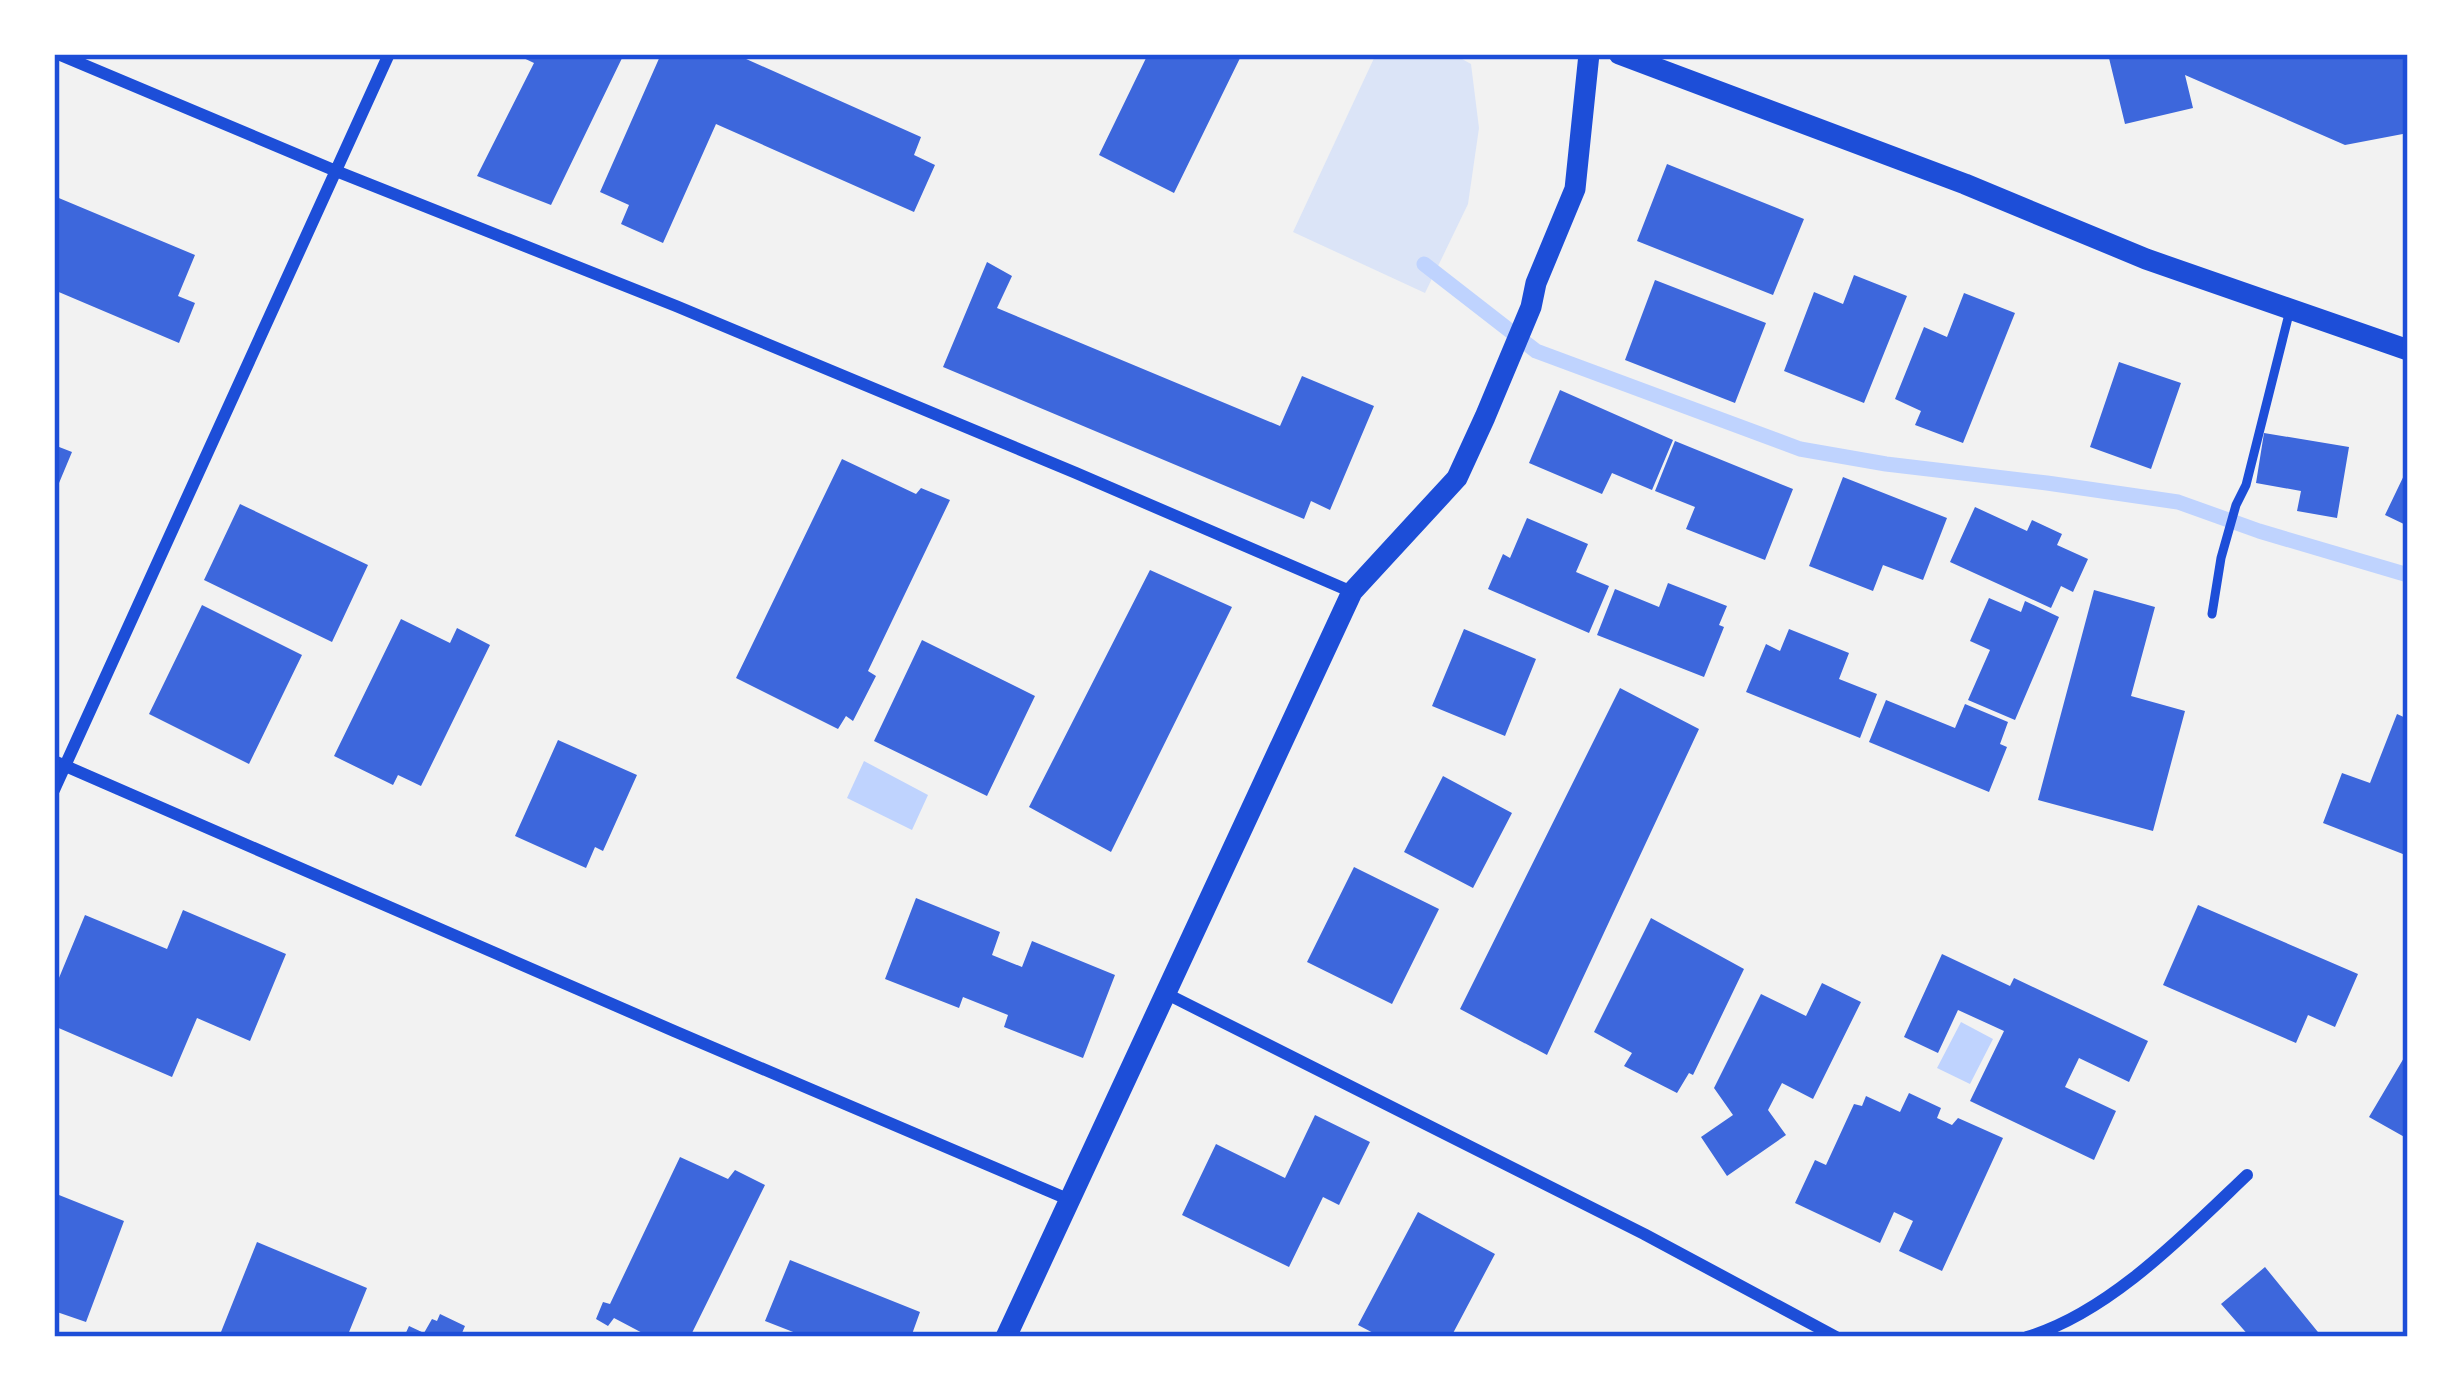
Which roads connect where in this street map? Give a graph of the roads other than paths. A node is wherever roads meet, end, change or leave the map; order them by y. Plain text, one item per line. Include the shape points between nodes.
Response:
1 (58, 54) edge
2 (389, 54) edge
3 (1589, 54) edge
4 (1619, 54) edge
5 (336, 171) junction
6 (2290, 310) junction
7 (2408, 350) edge
8 (1352, 592) junction
9 (2212, 614) dead end
10 (59, 763) edge
11 (54, 790) edge
12 (1165, 993) junction
13 (2247, 1175) dead end
14 (1070, 1199) junction
15 (1006, 1337) edge
16 (1836, 1337) edge
17 (2027, 1337) edge

1 - 5 street
2 - 5 street
3 - 8 street via 1575,189 1504,373 1457,478
4 - 6 street
5 - 8 street via 719,323
5 - 10 street
6 - 7 street
6 - 9 lane
8 - 12 street
10 - 11 street
10 - 14 street
12 - 14 street
12 - 16 street
13 - 17 street via 2100,1302
14 - 15 street

